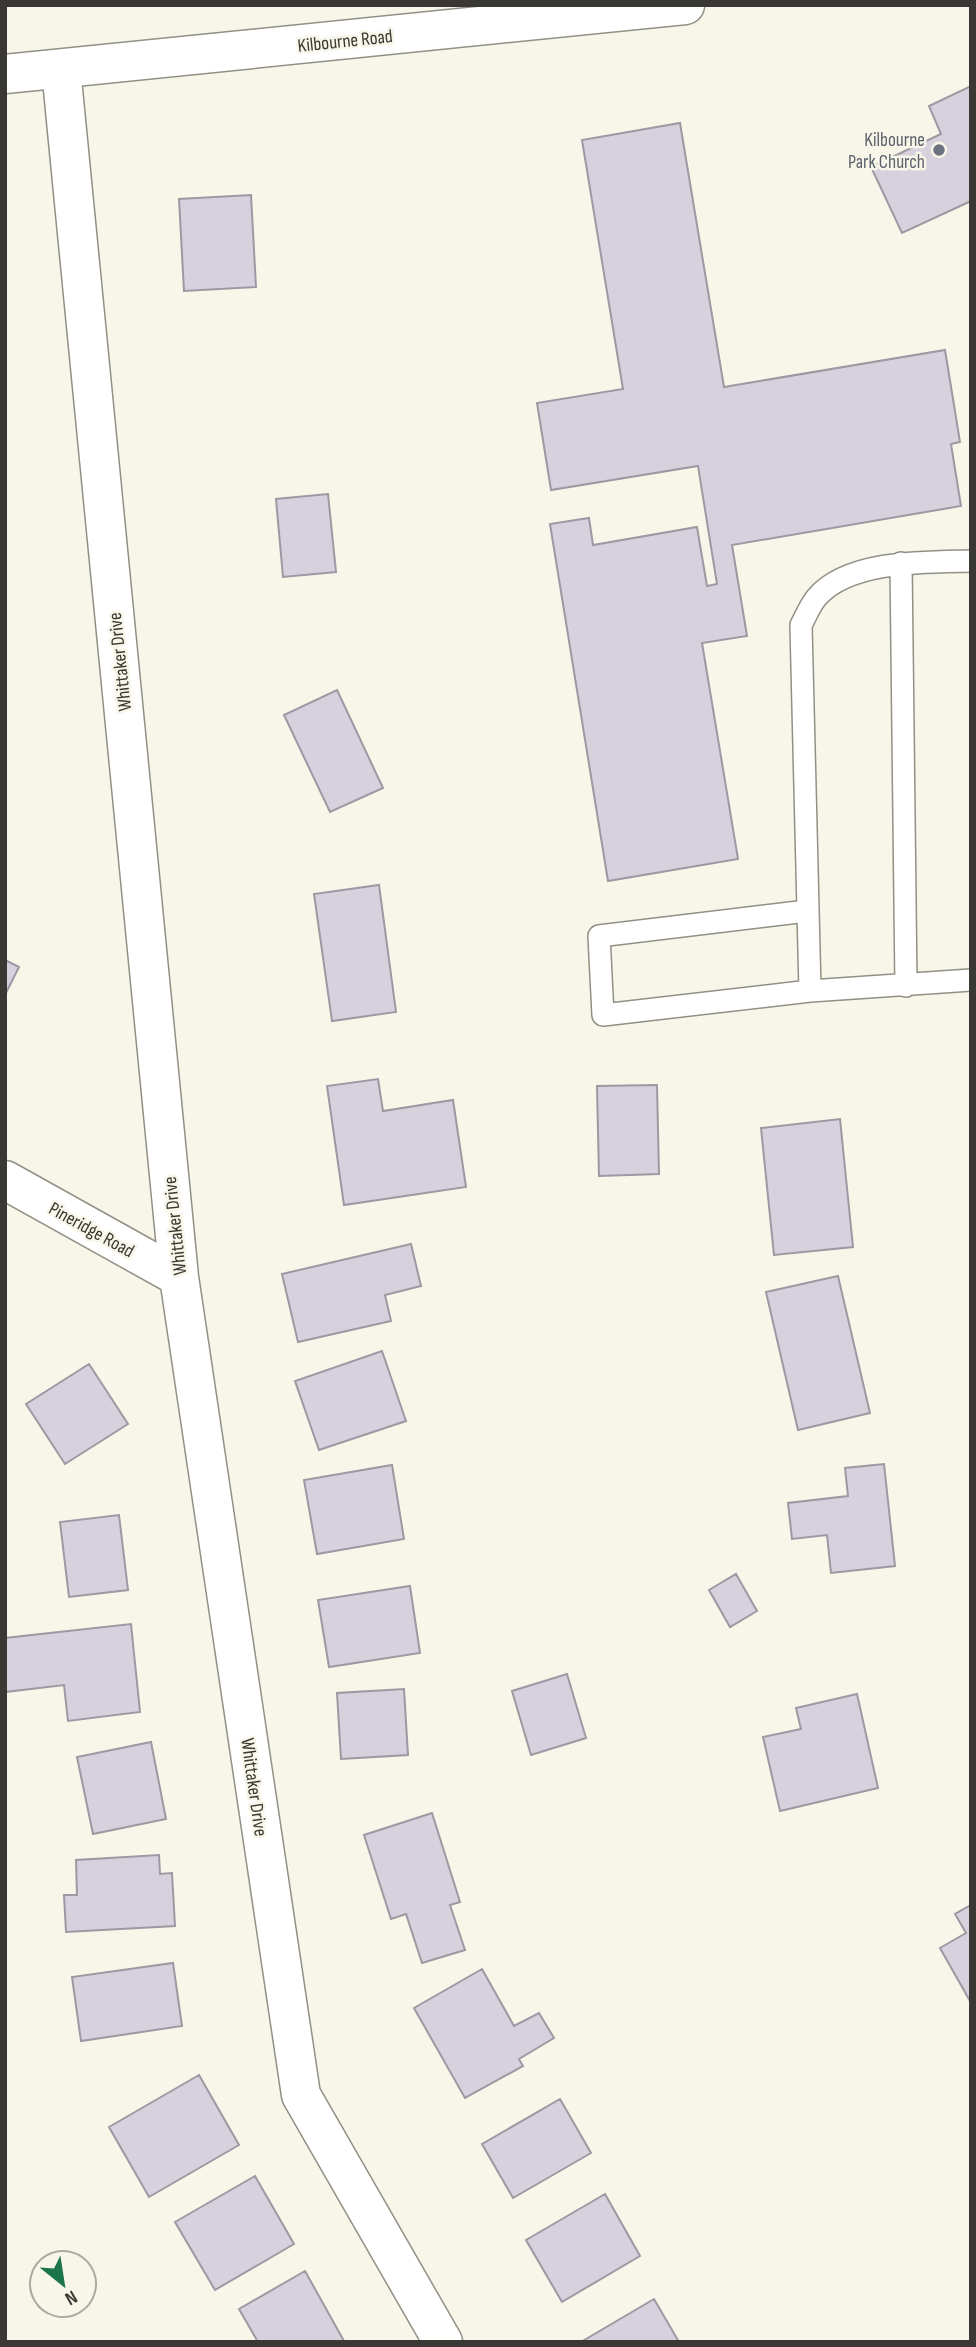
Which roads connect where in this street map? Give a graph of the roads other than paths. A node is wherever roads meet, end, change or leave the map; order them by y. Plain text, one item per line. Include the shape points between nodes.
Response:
1 (685, 5) edge
2 (61, 69) junction
3 (5, 74) edge
4 (971, 561) edge
5 (901, 564) junction
6 (807, 911) junction
7 (971, 980) edge
8 (906, 986) junction
9 (810, 991) junction
10 (5, 1180) edge
11 (179, 1277) junction
12 (443, 2342) edge

1 - 2 street, Kilbourne Road
2 - 3 street, Kilbourne Road
2 - 11 street, Whittaker Drive
4 - 5 lane
5 - 6 lane via 848,575 817,596 801,625
5 - 8 lane
6 - 9 lane
6 - 9 lane via 599,936 603,1015
7 - 8 lane
8 - 9 lane
10 - 11 street, Pineridge Road
11 - 12 street, Whittaker Drive via 301,2095

